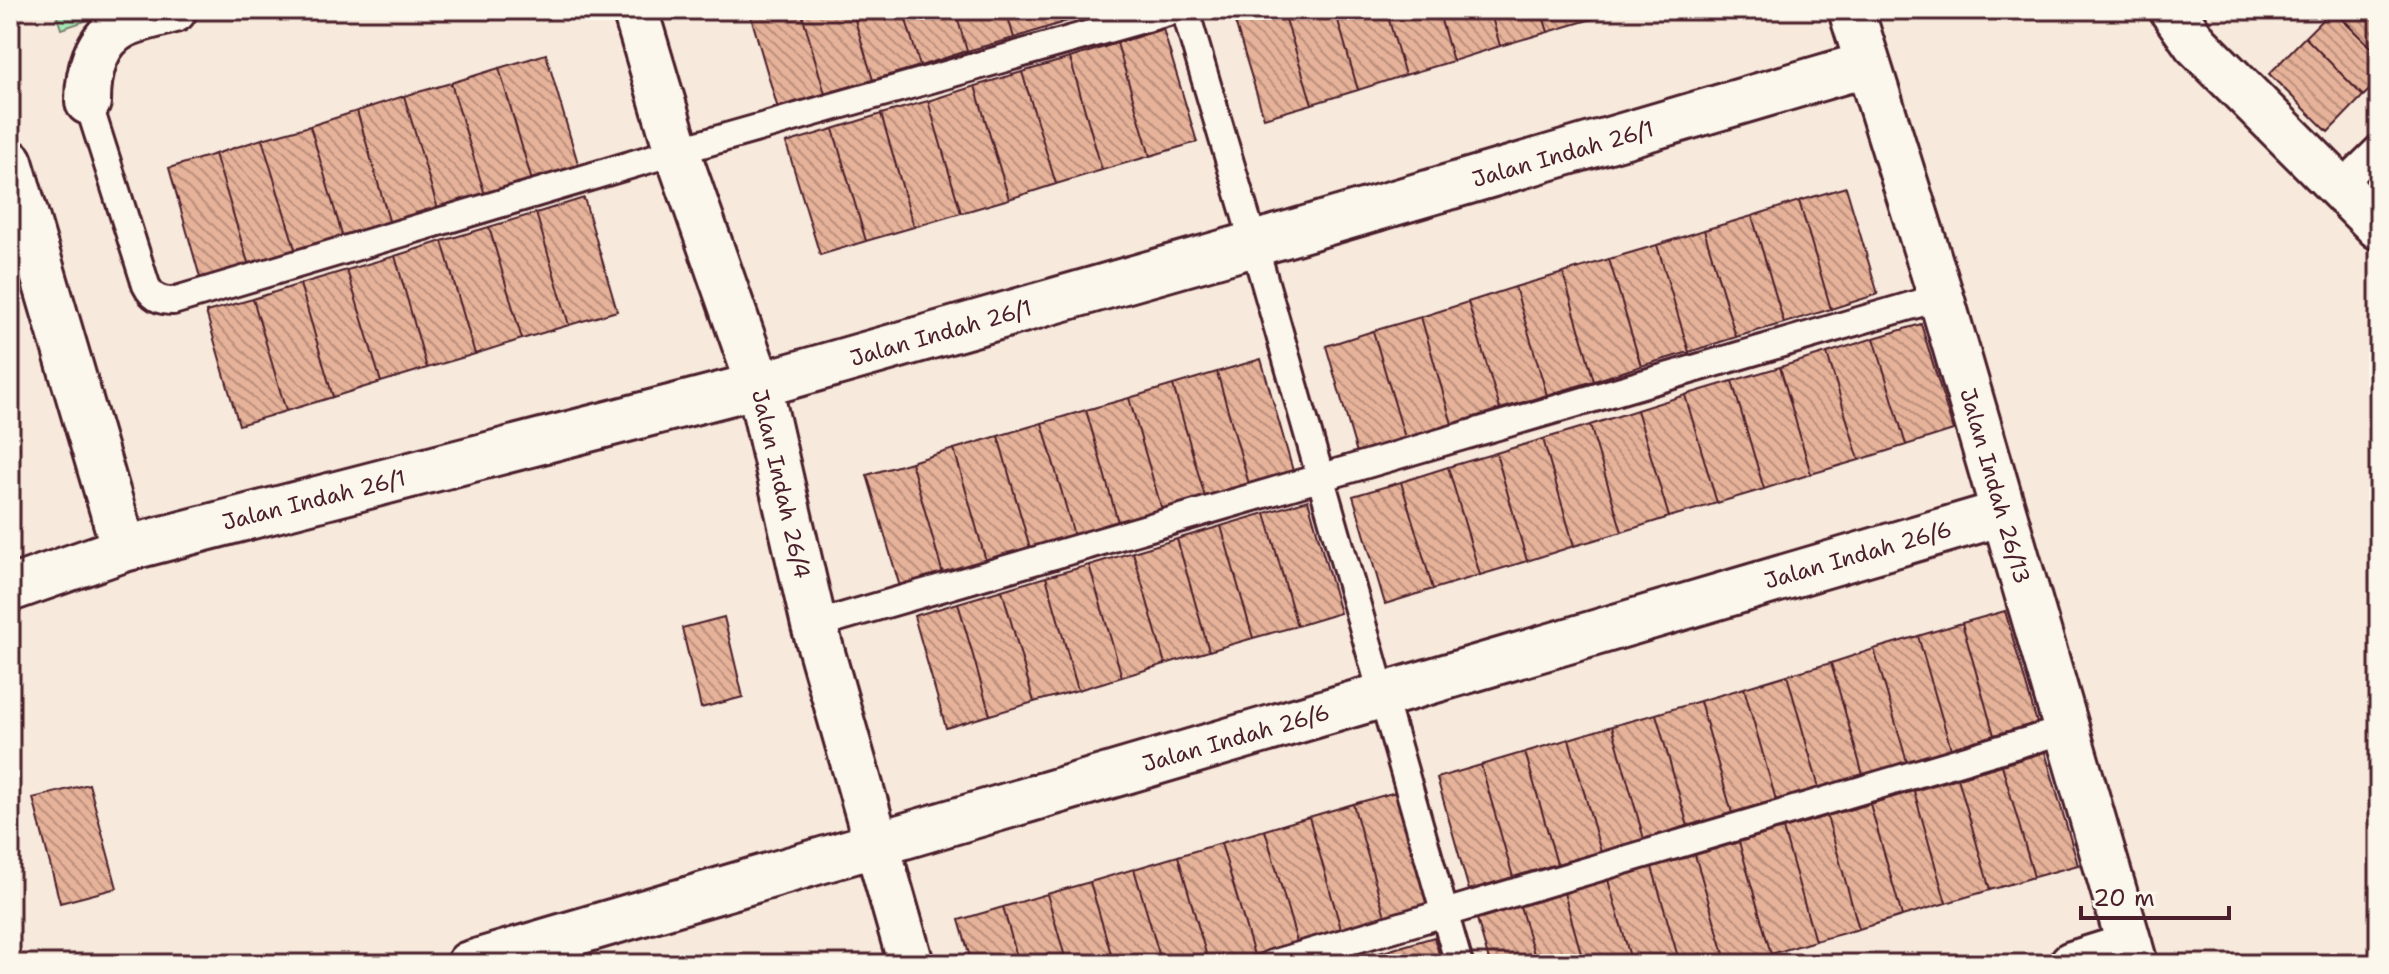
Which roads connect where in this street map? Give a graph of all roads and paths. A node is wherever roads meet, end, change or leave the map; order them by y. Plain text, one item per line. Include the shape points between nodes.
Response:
1 (174, 10) edge
2 (635, 10) edge
3 (1175, 10) edge
4 (1185, 10) edge
5 (1851, 10) edge
6 (2182, 14) edge
7 (1868, 64) junction
8 (88, 102) joint
9 (2379, 148) edge
10 (677, 151) junction
11 (10, 162) edge
12 (2339, 187) junction
13 (2379, 227) edge
14 (1254, 244) junction
15 (1941, 297) junction
16 (759, 385) junction
17 (1321, 477) junction
18 (2003, 513) junction
19 (124, 549) junction
20 (10, 589) edge
21 (814, 625) junction
22 (1382, 695) junction
23 (2065, 730) junction
24 (875, 844) junction
25 (1444, 913) junction
26 (2132, 955) edge
27 (469, 964) edge
28 (911, 964) edge
29 (1272, 964) edge
30 (1459, 964) edge
31 (2072, 964) edge

1 - 8 street via 122,25 98,49 88,77
2 - 10 street, Jalan Indah 26/4
3 - 10 lane
4 - 14 lane
5 - 7 street, Jalan Indah 26/13
6 - 12 street via 2196,44
7 - 14 street, Jalan Indah 26/1
7 - 15 street, Jalan Indah 26/13
8 - 10 lane via 146,285 162,301
9 - 12 lane
10 - 16 street, Jalan Indah 26/4
11 - 19 street
12 - 13 street
14 - 16 street, Jalan Indah 26/1
14 - 17 lane
15 - 17 lane
15 - 18 street, Jalan Indah 26/13
16 - 19 street, Jalan Indah 26/1
16 - 21 street, Jalan Indah 26/4
17 - 21 lane
17 - 22 lane
18 - 22 street, Jalan Indah 26/6
18 - 23 street, Jalan Indah 26/13
19 - 20 street, Jalan Indah 26/1
21 - 24 street, Jalan Indah 26/4
22 - 24 street, Jalan Indah 26/6
22 - 25 lane
23 - 25 lane
23 - 26 street, Jalan Indah 26/13
24 - 27 street, Jalan Indah 26/6
24 - 28 street, Jalan Indah 26/4
25 - 29 lane
25 - 30 lane
26 - 31 street

